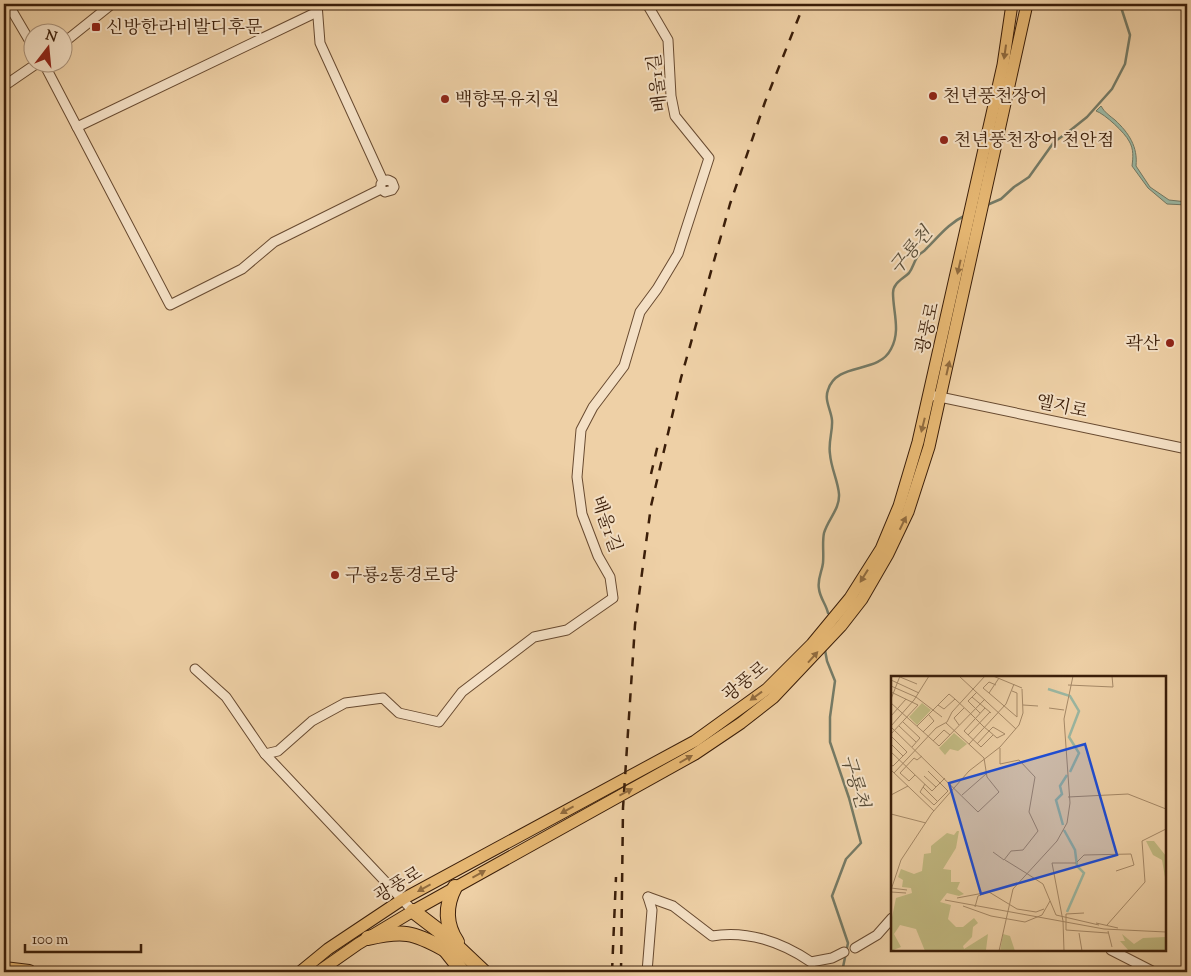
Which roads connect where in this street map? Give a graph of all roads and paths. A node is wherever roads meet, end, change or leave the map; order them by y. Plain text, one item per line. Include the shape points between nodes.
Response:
1 (8, 4) edge
2 (112, 4) edge
3 (647, 4) edge
4 (1012, 4) edge
5 (1026, 4) edge
6 (317, 8) edge
7 (22, 28) edge
8 (72, 36) edge
9 (26, 72) edge
10 (47, 72) edge
11 (4, 86) edge
12 (77, 127) junction
13 (975, 217) junction
14 (935, 396) junction
15 (1187, 449) edge
16 (195, 669) dead end
17 (265, 754) junction
18 (455, 887) junction
19 (403, 899) junction
20 (413, 911) junction
21 (891, 919) edge
22 (368, 938) junction
23 (855, 948) dead end
24 (444, 949) junction
25 (1113, 951) edge
26 (844, 952) dead end
27 (468, 956) junction
28 (4, 969) edge
29 (29, 972) edge
30 (300, 972) edge
31 (318, 972) edge
32 (463, 972) edge
33 (484, 972) edge
34 (647, 972) edge
35 (1154, 972) edge

1 - 7 street
2 - 8 street
3 - 17 street, 배울1길 via 668,40 675,116 709,158 678,254 640,312 624,366 592,407 581,430 577,477 582,514 610,577 613,598 567,630 534,636 462,692 439,722 399,712 383,698 345,703 312,721 278,751
4 -> 13 main road via 1003,65 975,191
5 - 13 main road via 987,185
6 - 12 street
6 - 12 street via 320,44 382,185 274,242 242,269 170,305
9 - 11 street
10 - 12 street
13 - 14 main road, 광풍로
14 - 15 street, 엘지로
18 -> 14 main road, 광풍로 via 695,754 773,698 796,675 862,599 888,554 908,512 930,447
14 -> 19 main road, 광풍로 via 899,506 881,549 844,606 812,644 766,689 695,741
16 - 17 street via 226,696
17 - 19 street
18 - 20 main road, 광풍로
18 - 27 highway via 447,919 454,938
19 - 20 street
19 - 30 main road, 광풍로 via 328,949
20 - 22 main road, 광풍로
20 - 24 highway
20 - 27 highway
21 - 23 street via 877,935
22 - 24 highway via 409,933
22 - 31 main road, 광풍로
24 - 32 highway
25 - 35 street
26 - 34 street via 811,962 795,951 747,935 712,936 673,906 648,897 652,910
27 - 33 highway
28 - 29 highway

